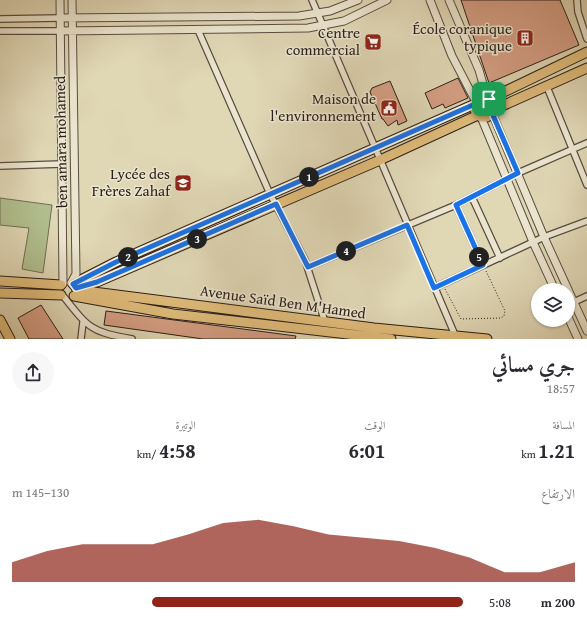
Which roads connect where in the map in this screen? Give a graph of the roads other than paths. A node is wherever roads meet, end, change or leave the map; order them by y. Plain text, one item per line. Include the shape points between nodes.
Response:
1 (60, 0) edge
2 (72, 0) edge
3 (312, 0) edge
4 (358, 0) edge
5 (387, 0) edge
6 (430, 0) edge
7 (449, 0) edge
8 (577, 0) edge
9 (317, 14) junction
10 (60, 18) junction
11 (72, 18) junction
12 (0, 19) edge
13 (322, 27) junction
14 (198, 30) junction
15 (0, 31) edge
16 (60, 31) junction
17 (72, 31) junction
18 (587, 39) edge
19 (587, 52) edge
20 (587, 68) edge
21 (547, 87) junction
22 (488, 99) junction
23 (476, 103) junction
24 (493, 111) junction
25 (480, 116) junction
26 (587, 143) edge
27 (375, 148) junction
28 (572, 149) junction
29 (380, 160) junction
30 (62, 164) junction
31 (0, 166) edge
32 (518, 173) junction
33 (507, 180) junction
34 (587, 185) edge
35 (270, 194) junction
36 (472, 197) junction
37 (276, 204) junction
38 (456, 205) junction
39 (587, 221) edge
40 (407, 225) junction
41 (544, 237) junction
42 (533, 242) junction
43 (160, 243) junction
44 (164, 253) junction
45 (500, 258) junction
46 (483, 265) junction
47 (308, 267) junction
48 (0, 281) edge
49 (552, 283) edge
50 (565, 283) edge
51 (71, 287) junction
52 (434, 288) junction
53 (0, 294) edge
54 (62, 296) junction
55 (587, 296) edge
56 (575, 302) edge
57 (575, 304) edge
58 (0, 320) edge
59 (83, 322) junction
60 (325, 322) junction
61 (573, 327) edge
62 (587, 331) edge
63 (455, 335) junction
64 (10, 339) edge
65 (81, 339) edge
66 (132, 339) edge
67 (392, 339) edge
68 (488, 339) edge
69 (578, 339) edge

1 - 10 street, ben amara mohamed
2 - 11 street, ben amara mohamed
3 - 9 street
4 - 9 street via 341,8
5 - 13 street via 344,21
6 - 23 street via 452,56
7 - 22 street via 479,70
8 - 18 street via 578,12
9 - 11 street
9 - 13 street
10 - 11 street
10 - 12 street
10 - 16 street, ben amara mohamed
11 - 17 street, ben amara mohamed
13 - 14 street
13 - 27 street
14 - 17 street
14 - 35 street
15 - 16 street
16 - 17 street
16 - 30 street, ben amara mohamed
17 - 51 street, ben amara mohamed via 76,276
19 - 22 main road
20 - 21 main road
21 - 24 main road
21 - 28 street
22 - 23 main road
22 - 24 main road via 492,103
23 - 25 main road via 475,110
23 - 27 main road
24 - 25 main road via 487,117
24 - 32 street
25 - 29 main road
25 - 33 street
26 - 28 street
27 - 29 street
27 - 35 main road
28 - 32 street
28 - 34 street
29 - 37 main road
29 - 40 street
30 - 31 street
30 - 51 street, ben amara mohamed
32 - 33 street
32 - 41 street
33 - 36 street
33 - 42 street
35 - 37 street
35 - 43 main road
36 - 38 street
36 - 45 street
37 - 44 main road
37 - 47 street
38 - 40 street
38 - 46 street
39 - 41 street
40 - 47 street
40 - 52 street
41 - 42 street
41 - 50 street
42 - 45 street
42 - 49 street
43 - 44 main road
43 - 51 main road via 116,262
44 - 51 main road via 97,282
45 - 46 street
46 - 52 street
47 - 60 street
48 - 51 main road, Avenue Saïd Ben M'Hamed
51 - 54 main road via 60,290
51 - 60 main road, Avenue Saïd Ben M'Hamed
51 - 67 main road, Avenue Saïd Ben M'Hamed via 174,314
52 - 63 street
53 - 54 main road
54 - 59 street
55 - 56 street
57 - 62 street
58 - 64 main road
59 - 65 street
59 - 66 street via 105,334
60 - 63 main road, Avenue Saïd Ben M'Hamed
61 - 69 street
63 - 68 main road, Avenue Saïd Ben M'Hamed

